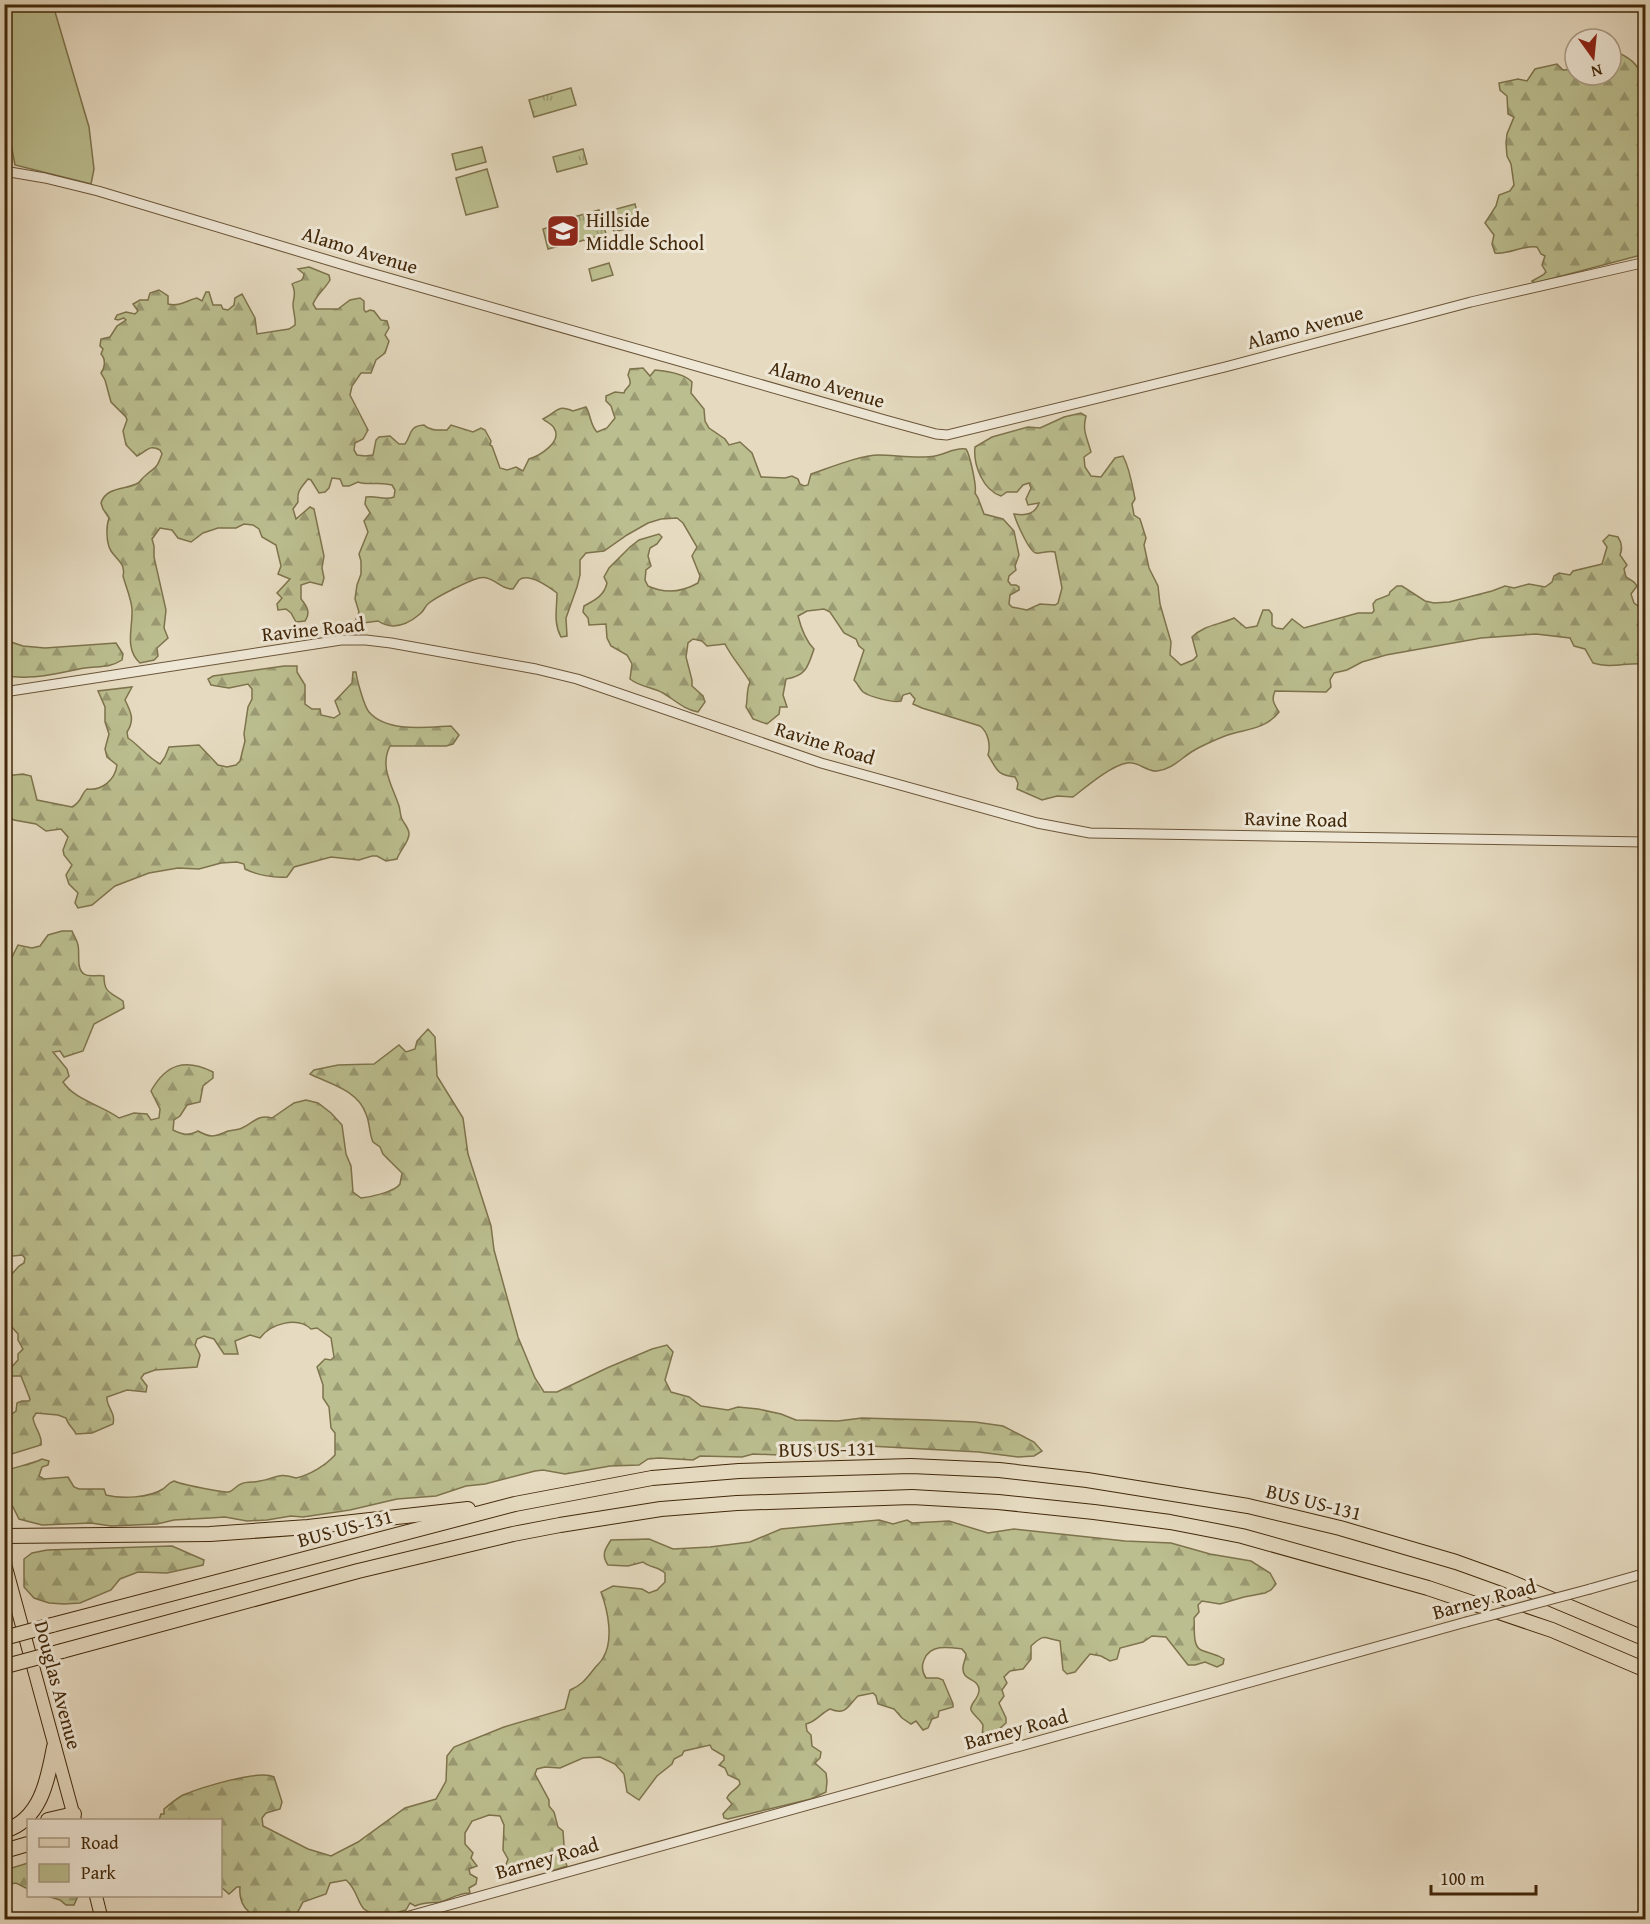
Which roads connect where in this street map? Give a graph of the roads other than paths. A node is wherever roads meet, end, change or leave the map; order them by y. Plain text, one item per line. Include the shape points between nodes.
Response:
1 (4, 171) edge
2 (1646, 262) edge
3 (4, 692) edge
4 (1646, 842) edge
5 (515, 1504) junction
6 (4, 1536) edge
7 (4, 1560) edge
8 (1646, 1573) edge
9 (4, 1638) edge
10 (1646, 1639) edge
11 (5, 1666) edge
12 (1646, 1670) edge
13 (54, 1747) junction
14 (74, 1817) edge
15 (27, 1825) edge
16 (9, 1830) edge
17 (27, 1844) edge
18 (4, 1851) edge
19 (96, 1897) edge
20 (102, 1920) edge
21 (396, 1920) edge

1 - 2 street, Alamo Avenue via 98,191 364,271 947,435 1471,302
3 - 4 street, Ravine Road via 335,641 377,641 577,679 821,763 1037,824 1090,833
5 - 6 highway via 244,1532
5 - 9 highway, BUS US-131, bridge
5 - 10 highway, BUS US-131 via 652,1478 739,1471 911,1466 1087,1480 1248,1506 1432,1554 1506,1580
7 - 13 main road, Douglas Avenue
8 - 21 street, Barney Road, bridge
11 - 12 highway, bridge via 358,1571 548,1527 661,1509 912,1497 1094,1512 1242,1536 1428,1588 1552,1630
13 - 14 main road, Douglas Avenue
13 - 16 highway via 44,1792 33,1810
15 - 16 highway
17 - 18 highway
19 - 20 main road

